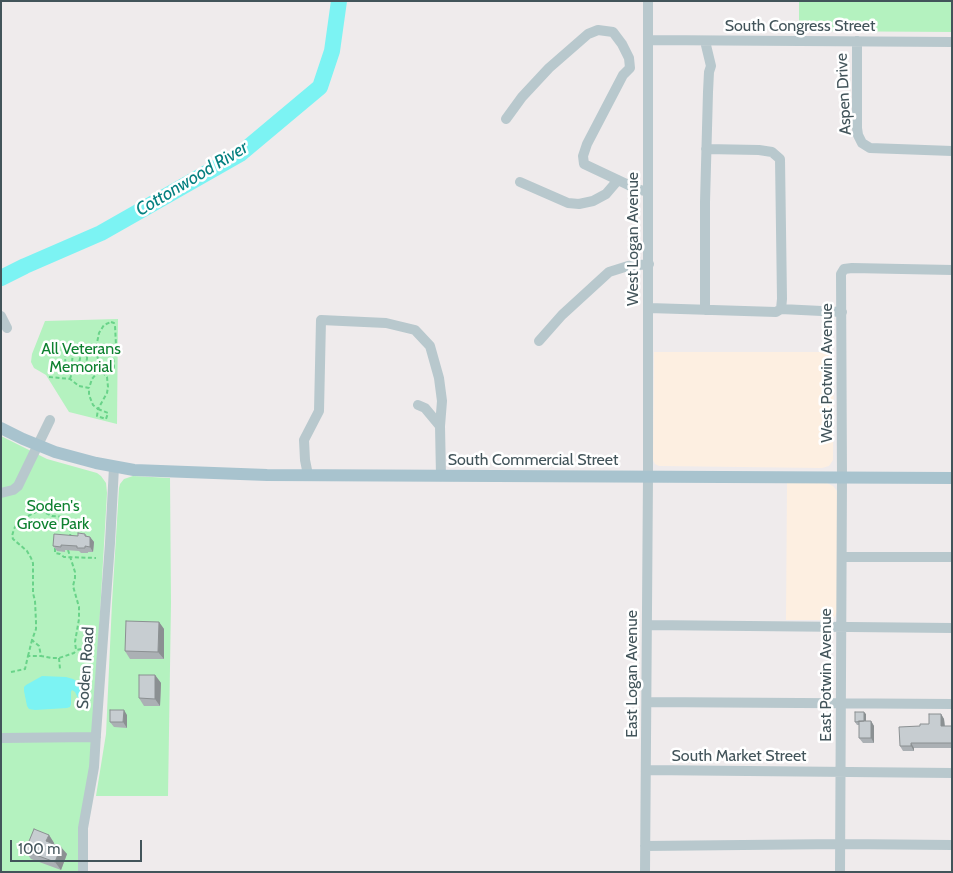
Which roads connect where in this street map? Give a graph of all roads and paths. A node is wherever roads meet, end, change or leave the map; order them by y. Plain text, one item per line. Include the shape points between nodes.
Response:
1 (648, 1) edge
2 (648, 40) junction
3 (705, 41) junction
4 (857, 41) junction
5 (952, 42) edge
6 (630, 68) junction
7 (648, 71) junction
8 (506, 119) dead end
9 (706, 149) junction
10 (952, 151) edge
11 (618, 180) junction
12 (520, 182) dead end
13 (648, 192) junction
14 (648, 264) junction
15 (952, 270) edge
16 (649, 308) junction
17 (780, 309) junction
18 (705, 310) junction
19 (842, 312) junction
20 (1, 316) edge
21 (7, 328) dead end
22 (540, 341) dead end
23 (80, 348) junction
24 (78, 353) junction
25 (75, 362) junction
26 (99, 363) junction
27 (73, 369) junction
28 (105, 369) junction
29 (80, 370) junction
30 (112, 371) junction
31 (102, 372) junction
32 (49, 377) dead end
33 (107, 378) junction
34 (70, 379) junction
35 (89, 388) junction
36 (418, 406) dead end
37 (98, 409) junction
38 (50, 420) dead end
39 (440, 426) junction
40 (1, 428) edge
41 (38, 445) junction
42 (114, 467) junction
43 (308, 475) junction
44 (441, 476) junction
45 (648, 477) junction
46 (842, 478) junction
47 (952, 478) edge
48 (1, 493) edge
49 (55, 545) edge
50 (70, 557) junction
51 (842, 557) junction
52 (952, 557) edge
53 (96, 558) dead end
54 (647, 625) junction
55 (842, 627) junction
56 (952, 628) edge
57 (32, 640) junction
58 (76, 650) junction
59 (103, 650) junction
60 (28, 656) junction
61 (41, 656) junction
62 (58, 658) junction
63 (60, 669) dead end
64 (11, 672) dead end
65 (647, 702) junction
66 (841, 703) junction
67 (952, 704) edge
68 (96, 737) junction
69 (1, 738) edge
70 (646, 770) junction
71 (841, 772) junction
72 (952, 772) edge
73 (841, 844) junction
74 (952, 845) edge
75 (645, 846) junction
76 (83, 872) edge
77 (645, 872) edge
78 (840, 872) edge

1 - 2 street, West Logan Avenue
2 - 3 street, South Congress Street
2 - 7 street, West Logan Avenue
3 - 4 street, South Congress Street
3 - 9 street via 711,66
4 - 5 street, South Congress Street
4 - 10 street, Aspen Drive via 857,128 862,143 870,148
6 - 7 street
6 - 8 street via 630,58 613,32 598,30 588,34 549,68
6 - 11 street via 623,75 583,156 584,164
7 - 13 street, West Logan Avenue
9 - 17 street via 759,150 772,152 780,159
9 - 18 street
11 - 12 street via 606,194 579,204 568,203
11 - 13 street
13 - 14 street, West Logan Avenue
14 - 16 street, West Logan Avenue
14 - 22 street via 609,272
15 - 19 street, West Potwin Avenue via 844,269
16 - 18 street
16 - 45 street, West Logan Avenue
17 - 18 street via 776,312
17 - 19 street
19 - 46 street, West Potwin Avenue
20 - 21 street
23 - 24 path
23 - 27 path via 73,348 66,354 66,365
23 - 29 path via 85,350 87,359
24 - 25 path via 81,354 79,363
24 - 25 path via 73,353 72,362
25 - 27 path
26 - 28 path
26 - 29 path via 94,371
26 - 30 path via 99,333 104,325 114,323 116,346
27 - 29 path
27 - 34 path
28 - 30 path
28 - 31 path
30 - 33 path
31 - 33 path
31 - 35 path via 92,379
32 - 34 path
33 - 37 path via 107,394
34 - 35 path
35 - 37 path via 93,406
36 - 39 street via 425,408
37 - 37 path via 108,413 106,419 97,416
38 - 41 street
39 - 43 street via 439,378 430,346 415,330 386,322 321,320 319,411 304,440
39 - 44 street
40 - 41 main road, South Commercial Street
41 - 42 main road, South Commercial Street via 79,460
41 - 48 street via 18,486
42 - 43 main road, South Commercial Street
42 - 59 street, Soden Road
43 - 44 main road, South Commercial Street
44 - 45 main road, South Commercial Street
45 - 46 main road, South Commercial Street
45 - 54 street, East Logan Avenue
46 - 47 main road, South Commercial Street
46 - 51 street, East Potwin Avenue
49 - 50 path via 55,553
50 - 53 path
50 - 57 path via 71,524 65,517 38,512 15,525 13,539 27,551 33,563 36,629
50 - 58 path via 79,607
51 - 52 street
51 - 55 street, East Potwin Avenue
54 - 55 street
54 - 65 street, East Logan Avenue
55 - 56 street
55 - 66 street, East Potwin Avenue
57 - 60 path
57 - 61 path via 39,646
58 - 59 path
58 - 62 path
59 - 68 street, Soden Road
60 - 61 path
60 - 64 path via 25,669
61 - 62 path
62 - 63 path
65 - 66 street
65 - 70 street, East Logan Avenue
66 - 67 street
66 - 71 street, East Potwin Avenue
68 - 69 street
68 - 76 street, Soden Road via 83,828
70 - 71 street, South Market Street
70 - 75 street, East Logan Avenue
71 - 72 street, South Market Street
71 - 73 street, East Potwin Avenue
73 - 74 street
73 - 75 street
73 - 78 street, East Potwin Avenue
75 - 77 street, East Logan Avenue

